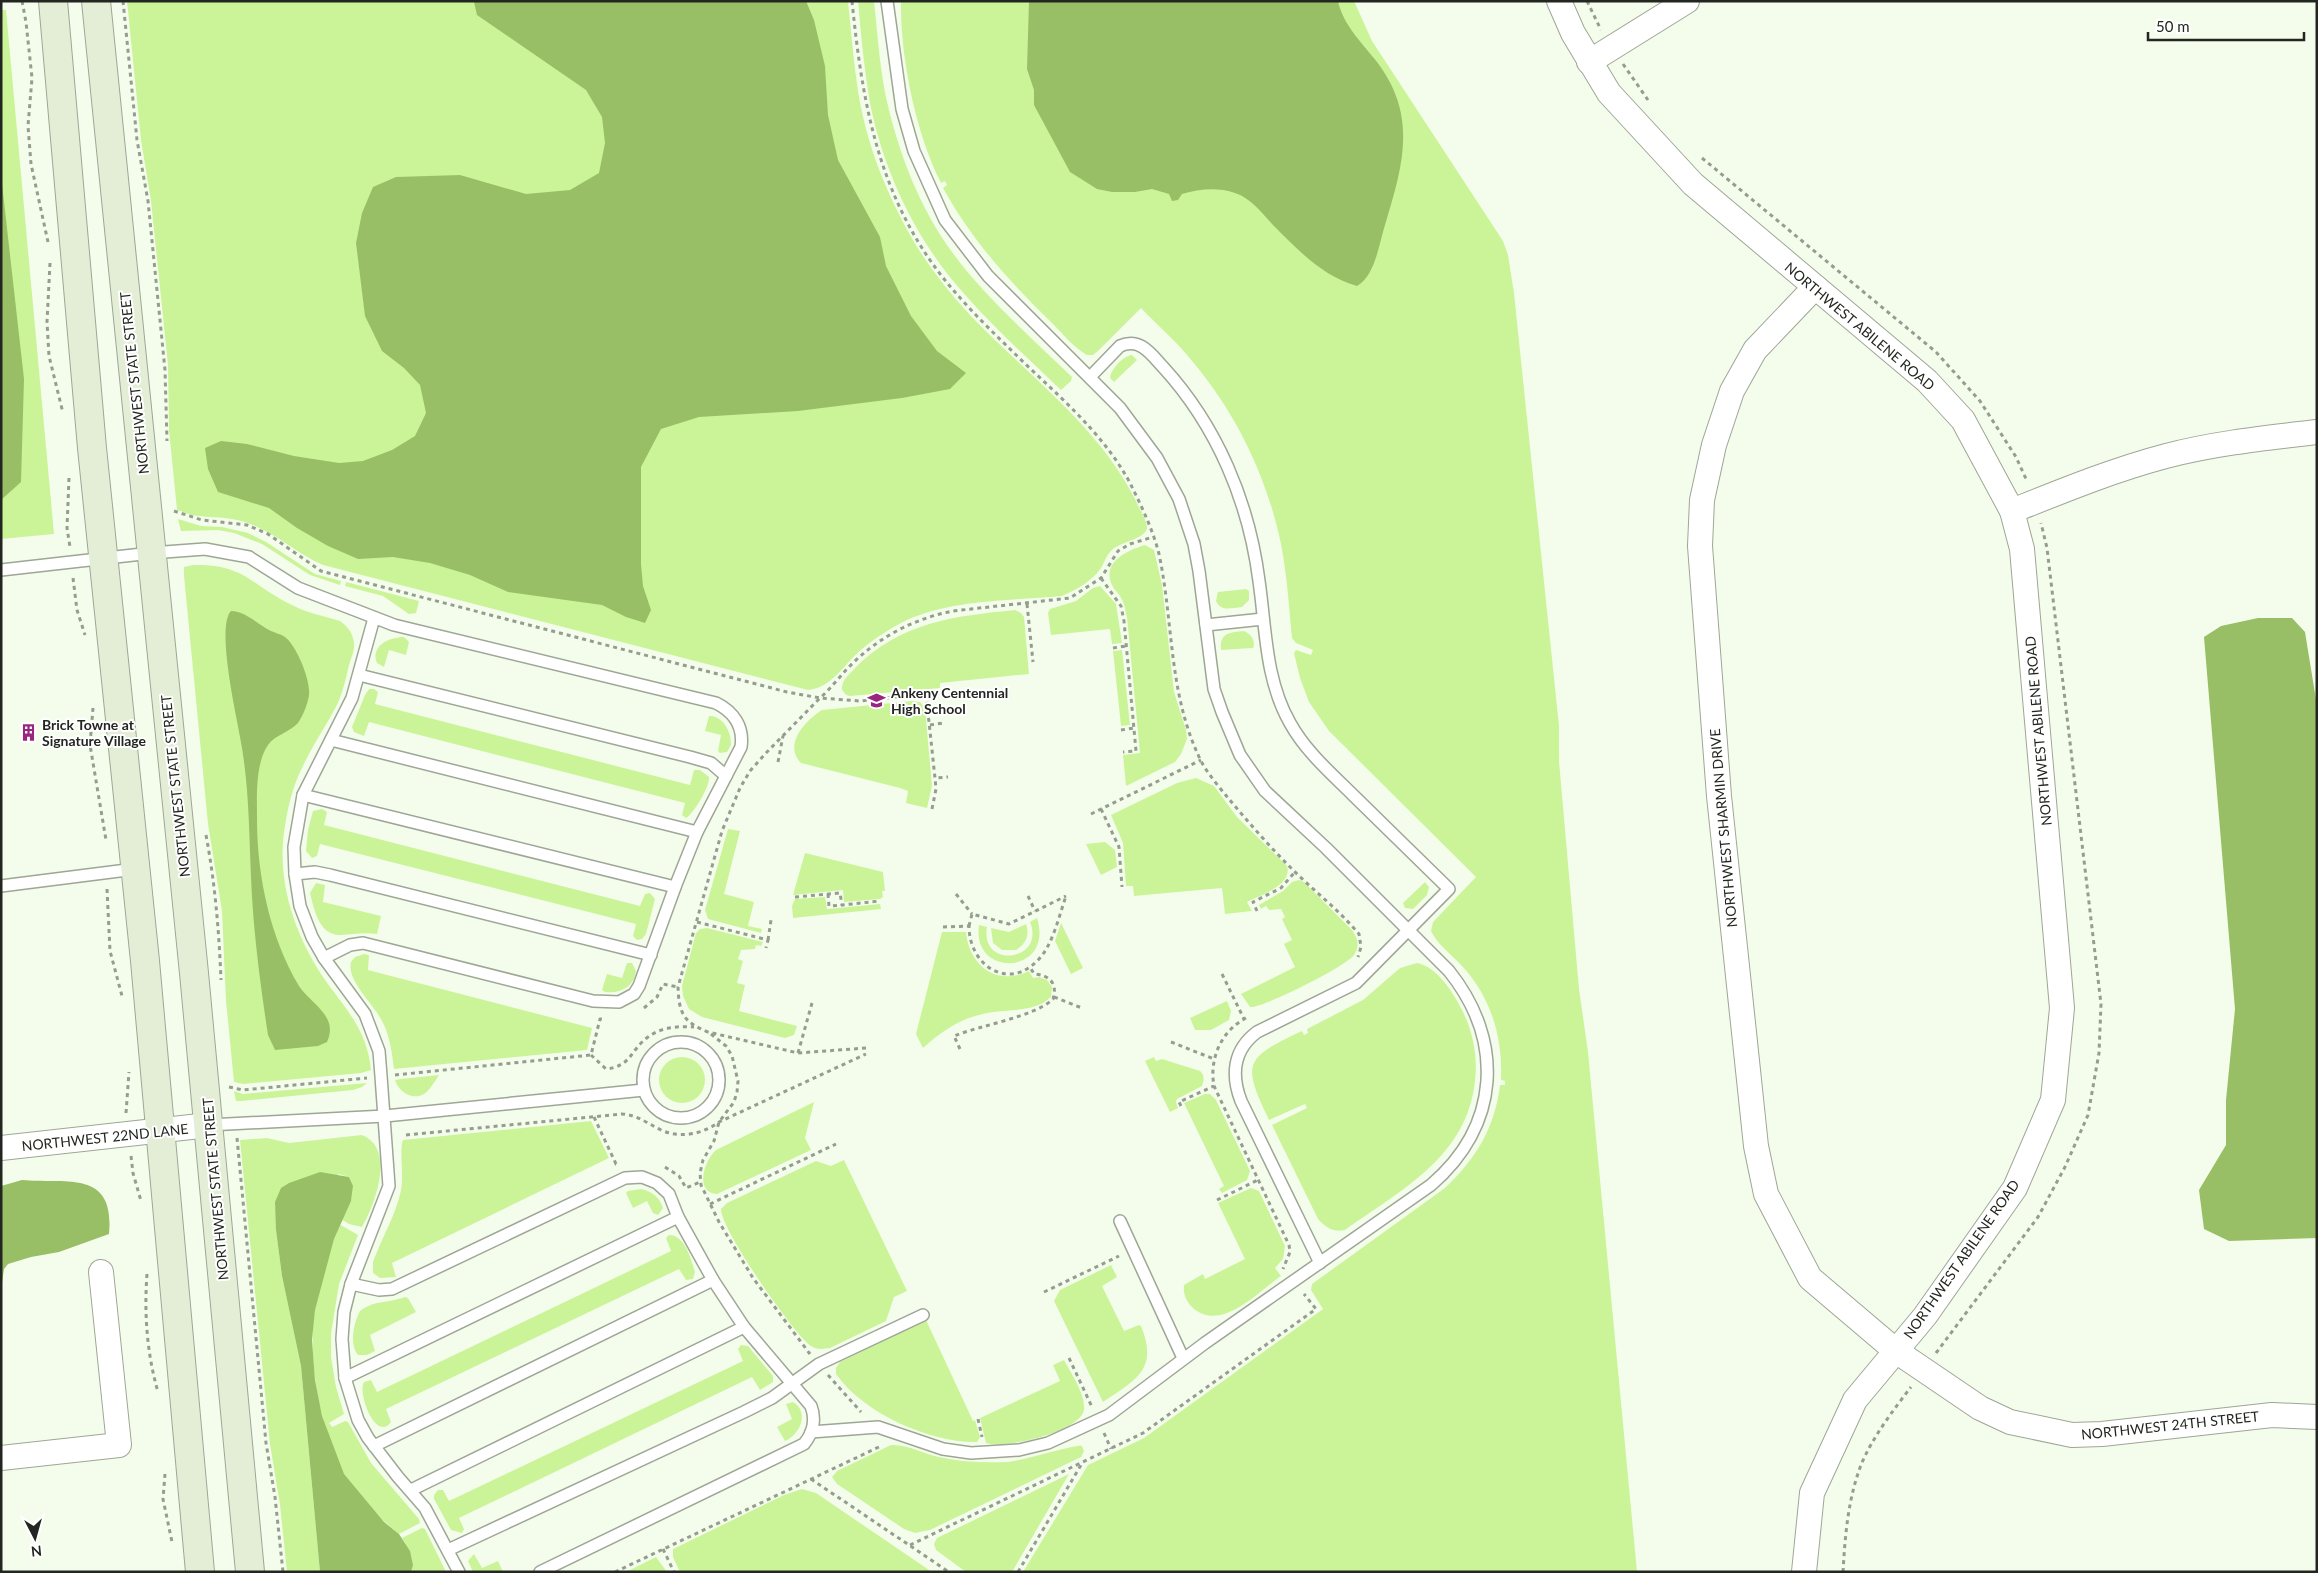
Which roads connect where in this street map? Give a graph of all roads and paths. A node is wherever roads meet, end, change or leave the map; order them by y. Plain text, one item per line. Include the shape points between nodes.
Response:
1 (22, 1) edge
2 (53, 1) edge
3 (96, 1) edge
4 (124, 1) edge
5 (852, 1) edge
6 (886, 1) edge
7 (1559, 1) edge
8 (1587, 1) edge
9 (1687, 1) edge
10 (1612, 48) junction
11 (1590, 62) junction
12 (1653, 106) dead end
13 (1700, 156) dead end
14 (49, 249) dead end
15 (50, 256) dead end
16 (1815, 287) junction
17 (1090, 377) junction
18 (65, 419) dead end
19 (2317, 432) edge
20 (167, 442) dead end
21 (70, 470) dead end
22 (173, 501) dead end
23 (2035, 502) junction
24 (174, 511) junction
25 (2012, 511) junction
26 (1153, 538) junction
27 (164, 552) junction
28 (104, 559) junction
29 (71, 561) junction
30 (1, 570) edge
31 (1101, 578) junction
32 (1027, 604) junction
33 (374, 618) junction
34 (1263, 619) junction
35 (1206, 625) junction
36 (88, 644) dead end
37 (1126, 646) junction
38 (1113, 648) dead end
39 (1033, 662) dead end
40 (359, 675) junction
41 (940, 692) dead end
42 (926, 694) junction
43 (820, 698) junction
44 (93, 700) dead end
45 (943, 723) dead end
46 (930, 725) junction
47 (1134, 728) junction
48 (1121, 730) dead end
49 (784, 736) junction
50 (331, 740) junction
51 (1123, 752) dead end
52 (1201, 760) junction
53 (778, 762) dead end
54 (726, 776) junction
55 (948, 777) dead end
56 (935, 778) junction
57 (303, 795) junction
58 (932, 809) dead end
59 (1101, 809) junction
60 (1091, 814) dead end
61 (697, 832) junction
62 (206, 834) dead end
63 (135, 869) junction
64 (107, 872) junction
65 (1295, 872) junction
66 (295, 874) junction
67 (1, 886) edge
68 (674, 887) junction
69 (1122, 887) dead end
70 (828, 894) junction
71 (956, 894) dead end
72 (1028, 896) dead end
73 (795, 897) dead end
74 (880, 901) dead end
75 (842, 905) junction
76 (1035, 911) junction
77 (1257, 911) dead end
78 (972, 914) junction
79 (770, 920) dead end
80 (697, 922) junction
81 (969, 926) junction
82 (943, 927) dead end
83 (1408, 932) junction
84 (768, 940) junction
85 (766, 948) dead end
86 (651, 955) junction
87 (324, 958) junction
88 (1355, 962) dead end
89 (1030, 967) junction
90 (1222, 974) dead end
91 (678, 987) junction
92 (221, 988) dead end
93 (1054, 997) junction
94 (123, 998) dead end
95 (812, 1003) dead end
96 (1082, 1008) dead end
97 (639, 1011) dead end
98 (1253, 1015) dead end
99 (608, 1019) dead end
100 (1244, 1019) junction
101 (694, 1027) junction
102 (708, 1032) junction
103 (1171, 1042) dead end
104 (866, 1048) dead end
105 (960, 1049) dead end
106 (798, 1053) junction
107 (866, 1054) dead end
108 (591, 1055) junction
109 (1214, 1059) junction
110 (129, 1070) dead end
111 (394, 1075) dead end
112 (230, 1077) dead end
113 (370, 1078) dead end
114 (1214, 1086) junction
115 (243, 1090) dead end
116 (644, 1090) junction
117 (1181, 1106) dead end
118 (384, 1116) junction
119 (719, 1122) junction
120 (222, 1124) junction
121 (160, 1132) junction
122 (130, 1135) junction
123 (406, 1135) dead end
124 (836, 1144) dead end
125 (1, 1148) edge
126 (1258, 1180) junction
127 (1217, 1200) dead end
128 (710, 1204) junction
129 (142, 1206) dead end
130 (678, 1217) junction
131 (1120, 1221) dead end
132 (1133, 1249) junction
133 (1320, 1263) junction
134 (148, 1267) dead end
135 (102, 1272) dead end
136 (1285, 1272) dead end
137 (713, 1280) junction
138 (351, 1284) junction
139 (1302, 1291) dead end
140 (1044, 1292) dead end
141 (923, 1315) dead end
142 (744, 1327) junction
143 (1896, 1351) junction
144 (1069, 1358) dead end
145 (1183, 1358) junction
146 (819, 1364) junction
147 (1923, 1371) junction
148 (345, 1378) junction
149 (793, 1384) junction
150 (160, 1398) dead end
151 (2317, 1417) edge
152 (1098, 1421) junction
153 (878, 1428) junction
154 (811, 1432) junction
155 (902, 1436) junction
156 (374, 1446) junction
157 (1, 1458) edge
158 (1081, 1464) junction
159 (166, 1472) dead end
160 (811, 1479) junction
161 (411, 1490) junction
162 (910, 1545) junction
163 (174, 1549) dead end
164 (663, 1549) junction
165 (448, 1550) junction
166 (200, 1572) edge
167 (250, 1572) edge
168 (283, 1572) edge
169 (458, 1572) edge
170 (540, 1572) edge
171 (615, 1572) edge
172 (674, 1572) edge
173 (949, 1572) edge
174 (1018, 1572) edge
175 (1804, 1572) edge
176 (1843, 1572) edge

1 - 14 path via 32,78 28,126 30,164
2 - 28 main road
3 - 27 main road, NORTHWEST STATE STREET
4 - 20 path via 137,140 148,201 164,370
5 - 26 path via 860,74 882,167 922,249 984,324 1072,409 1112,455 1130,482
6 - 17 lane via 902,109 914,151 945,220 988,276
7 - 11 street, NORTHWEST ABILENE ROAD via 1572,33
8 - 10 path
9 - 10 street
10 - 11 street
10 - 12 path
11 - 16 street, NORTHWEST ABILENE ROAD via 1626,113 1693,184
13 - 23 path via 1936,352 1980,401 2016,457
15 - 18 path via 49,356
16 - 25 street, NORTHWEST ABILENE ROAD via 1927,381 1963,420
16 - 143 street, NORTHWEST SHARMIN DRIVE via 1756,350 1732,391 1714,445 1702,500 1700,546 1717,777 1756,1146 1766,1194 1810,1278
17 - 34 lane via 1120,346 1140,344 1166,370 1195,409 1224,460 1244,511 1254,545
17 - 35 lane via 1145,439 1179,500 1194,544
19 - 23 street via 2224,444 2165,456
21 - 29 path via 68,528
22 - 24 path
23 - 25 street
23 - 147 path via 2047,548 2101,1004 2099,1053 2088,1115 2052,1192 2038,1217
24 - 27 path
24 - 43 path via 202,520 247,525 268,534 321,571
25 - 143 street, NORTHWEST ABILENE ROAD via 2022,549 2028,606 2062,1008 2054,1100 2015,1188
26 - 31 path via 1118,551
26 - 52 path via 1167,603 1179,703
27 - 28 lane
27 - 33 lane via 205,549 249,557 298,588
27 - 120 main road, NORTHWEST STATE STREET
28 - 29 lane
28 - 63 main road
29 - 30 lane
29 - 36 path via 77,610
31 - 32 path via 1070,598
31 - 37 path via 1120,606
32 - 39 path
32 - 43 path via 953,611 906,626 869,650
33 - 40 lane
33 - 54 lane via 728,709 743,736
34 - 35 lane
34 - 83 lane via 1272,681 1297,736 1308,751 1449,889
35 - 83 lane via 1214,689 1232,739 1253,776
37 - 38 path
37 - 47 path
40 - 50 lane via 352,698
40 - 54 lane via 690,757 711,764
41 - 42 path
42 - 43 path via 860,701
42 - 46 path
43 - 49 path
44 - 64 path via 90,745 108,848
45 - 46 path
46 - 56 path
47 - 48 path
47 - 51 path via 1136,751
49 - 53 path
49 - 80 path via 750,771 740,788 722,830
50 - 57 lane
50 - 61 lane
52 - 59 path
52 - 65 path via 1246,820
54 - 61 lane
55 - 56 path
56 - 58 path
57 - 66 lane via 294,847
57 - 68 lane
59 - 60 path
59 - 69 path via 1119,847
61 - 68 lane
62 - 92 path via 220,934
63 - 64 lane
63 - 121 main road
64 - 67 lane
64 - 94 path via 110,951
65 - 77 path via 1281,888 1253,902
65 - 88 path via 1359,934 1361,947
66 - 86 lane via 315,872 330,875
66 - 87 lane via 300,906
68 - 86 lane
70 - 73 path
70 - 75 path via 840,893
70 - 75 path via 829,906
71 - 78 path
72 - 76 path
74 - 75 path
76 - 78 path via 1009,924
76 - 89 path via 1066,896 1047,948
78 - 81 path
79 - 84 path
80 - 84 path
80 - 91 path
81 - 82 path
81 - 89 path via 972,948 981,962 993,970 1007,973
83 - 133 lane via 1460,985 1478,1017 1486,1057 1484,1100 1472,1138 1448,1170
83 - 133 lane via 1356,982 1250,1037 1236,1061 1234,1080 1239,1096
84 - 85 path
86 - 87 lane via 634,994 627,999 610,1002 560,994 363,943 350,945
87 - 118 lane via 365,1014 379,1051
89 - 93 path via 1034,974 1046,976 1053,982
90 - 100 path
91 - 97 path via 663,984 656,997
91 - 101 path via 681,1011
93 - 96 path
93 - 105 path via 1034,1011 954,1036
95 - 106 path
98 - 100 path
99 - 108 path via 600,1019
100 - 109 path via 1229,1030
101 - 102 path
101 - 108 path via 661,1029 642,1043 626,1063 613,1068 606,1069
102 - 106 path
102 - 119 path via 729,1051 738,1081 734,1102
103 - 109 path
104 - 106 path
107 - 119 path
108 - 111 path
109 - 114 path
110 - 122 path via 126,1109
112 - 120 path
113 - 115 path
114 - 117 path via 1179,1102
114 - 126 path
116 - 116 lane via 652,1105 668,1116 680,1119 693,1117 704,1110 716,1095 719,1077 716,1064 699,1046 687,1042 669,1044 653,1054 646,1064 642,1076
116 - 118 lane
118 - 120 lane
118 - 138 lane via 389,1186
119 - 123 path via 709,1130 677,1134 659,1129 637,1116 622,1114
119 - 128 path via 700,1173 701,1185
120 - 121 street, NORTHWEST 22ND LANE
120 - 167 main road, NORTHWEST STATE STREET
120 - 168 path
121 - 122 street, NORTHWEST 22ND LANE
121 - 166 main road
122 - 125 street, NORTHWEST 22ND LANE
122 - 129 path via 133,1173
124 - 128 path
126 - 127 path
126 - 136 path via 1289,1245 1288,1259 1282,1268
128 - 146 path via 753,1278
130 - 137 lane
130 - 138 lane via 669,1194 657,1183 642,1177 625,1178 392,1289 379,1290
130 - 148 lane
131 - 132 lane
132 - 140 path
132 - 145 lane
133 - 145 lane
134 - 150 path via 145,1308 152,1372
135 - 157 street via 118,1445
137 - 142 lane
137 - 156 lane
138 - 148 lane via 342,1339
139 - 158 path via 1316,1309 1142,1433
141 - 146 lane
142 - 149 lane
142 - 161 lane
143 - 147 street, NORTHWEST 24TH STREET
143 - 175 street, NORTHWEST ABILENE ROAD via 1854,1400 1812,1493
144 - 152 path
145 - 152 lane
146 - 149 lane
146 - 153 path via 851,1403
147 - 151 street, NORTHWEST 24TH STREET via 1973,1404 2010,1422 2072,1434 2102,1434 2272,1415
147 - 176 path via 1891,1412 1861,1465 1846,1526
148 - 156 lane via 358,1420
149 - 154 lane via 811,1406
149 - 165 lane via 744,1412
152 - 155 lane via 1034,1448 1001,1452 971,1453 944,1449
153 - 154 lane
153 - 155 lane
154 - 170 lane via 804,1444 787,1453
155 - 160 path
156 - 161 lane
158 - 162 path
158 - 174 path
159 - 163 path via 163,1499
160 - 162 path
160 - 164 path
161 - 165 lane
162 - 173 path
164 - 171 path
164 - 172 path
165 - 169 lane

